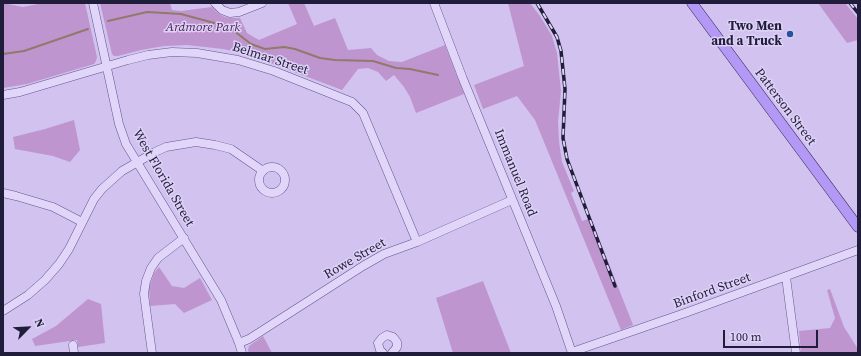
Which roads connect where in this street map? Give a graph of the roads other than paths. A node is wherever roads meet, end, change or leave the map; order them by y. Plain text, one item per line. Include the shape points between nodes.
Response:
1 (93, 3) edge
2 (215, 3) edge
3 (262, 3) edge
4 (434, 3) edge
5 (692, 3) edge
6 (107, 65) junction
7 (3, 95) edge
8 (137, 162) junction
9 (263, 171) dead end
10 (3, 194) edge
11 (512, 200) junction
12 (82, 222) junction
13 (858, 227) edge
14 (184, 238) junction
15 (417, 242) junction
16 (858, 250) edge
17 (786, 277) junction
18 (3, 311) edge
19 (239, 343) junction
20 (152, 353) edge
21 (242, 353) edge
22 (384, 353) edge
23 (392, 353) edge
24 (572, 353) edge
25 (796, 353) edge

1 - 6 street, West Florida Street
2 - 3 street via 230,13
4 - 11 street, Immanuel Road
5 - 13 main road, Patterson Street
6 - 7 street, Belmar Street
6 - 8 street, West Florida Street via 119,124 126,144
6 - 15 street, Belmar Street via 148,55 172,52 197,53 238,60 274,71 352,102 363,113
8 - 9 street via 166,147 196,142 231,149
8 - 12 street via 122,171 102,189
8 - 14 street, West Florida Street
10 - 12 street via 53,207
11 - 15 street, Rowe Street
11 - 24 street, Immanuel Road via 556,306
12 - 18 street via 69,249 45,280
14 - 19 street, West Florida Street via 221,300
14 - 20 street via 158,258 146,281 144,294
15 - 19 street, Rowe Street via 384,254 362,266
16 - 17 street, Binford Street
17 - 24 street, Binford Street
17 - 25 street
19 - 21 street, West Florida Street
22 - 23 street via 378,343 388,335 397,342 397,347

